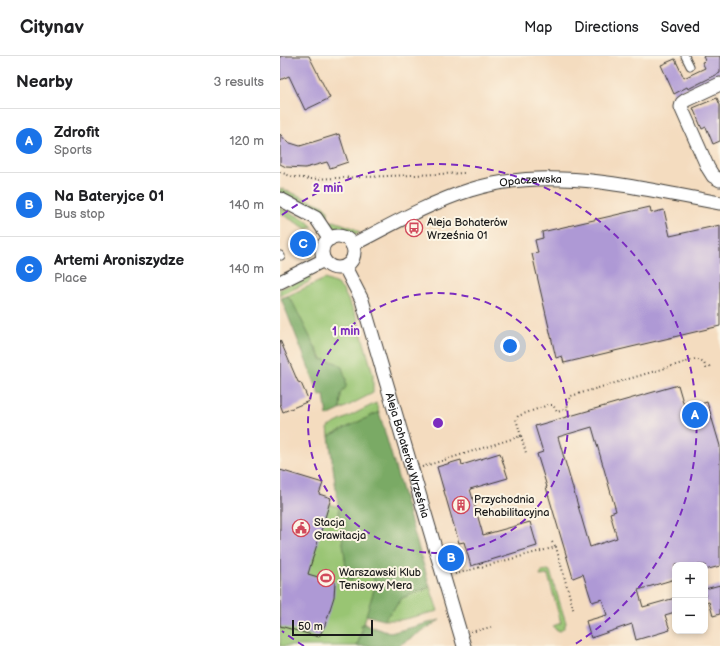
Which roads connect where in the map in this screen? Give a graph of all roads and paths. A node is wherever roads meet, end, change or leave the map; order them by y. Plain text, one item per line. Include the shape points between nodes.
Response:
1 (685, 56) edge
2 (690, 66) dead end
3 (720, 84) edge
4 (280, 172) edge
5 (465, 174) dead end
6 (720, 180) edge
7 (280, 199) edge
8 (720, 203) edge
9 (330, 239) junction
10 (352, 245) junction
11 (324, 260) junction
12 (345, 267) junction
13 (280, 282) edge
14 (710, 366) dead end
15 (521, 436) junction
16 (526, 453) dead end
17 (418, 468) dead end
18 (552, 542) dead end
19 (556, 547) junction
20 (450, 575) dead end
21 (574, 612) dead end
22 (491, 627) dead end
23 (468, 631) dead end
24 (464, 646) edge

1 - 2 lane
3 - 6 street via 686,100 681,107 708,168 713,176
4 - 5 path via 293,177 311,179
7 - 9 street via 316,218
8 - 10 street, Opaczewska via 608,183 569,179 517,180 490,184 446,198
9 - 10 street via 345,238
9 - 11 street via 324,246
10 - 12 street via 352,260
11 - 12 street via 335,268
11 - 13 street
12 - 24 street, Aleja Bohaterów Września via 362,300
14 - 15 path via 706,368 704,363 696,359 571,396 567,402 568,409 558,412 553,405 548,405 518,416 516,418
15 - 16 path
15 - 17 path
18 - 19 path
19 - 20 path
19 - 21 path
22 - 23 path via 477,632

